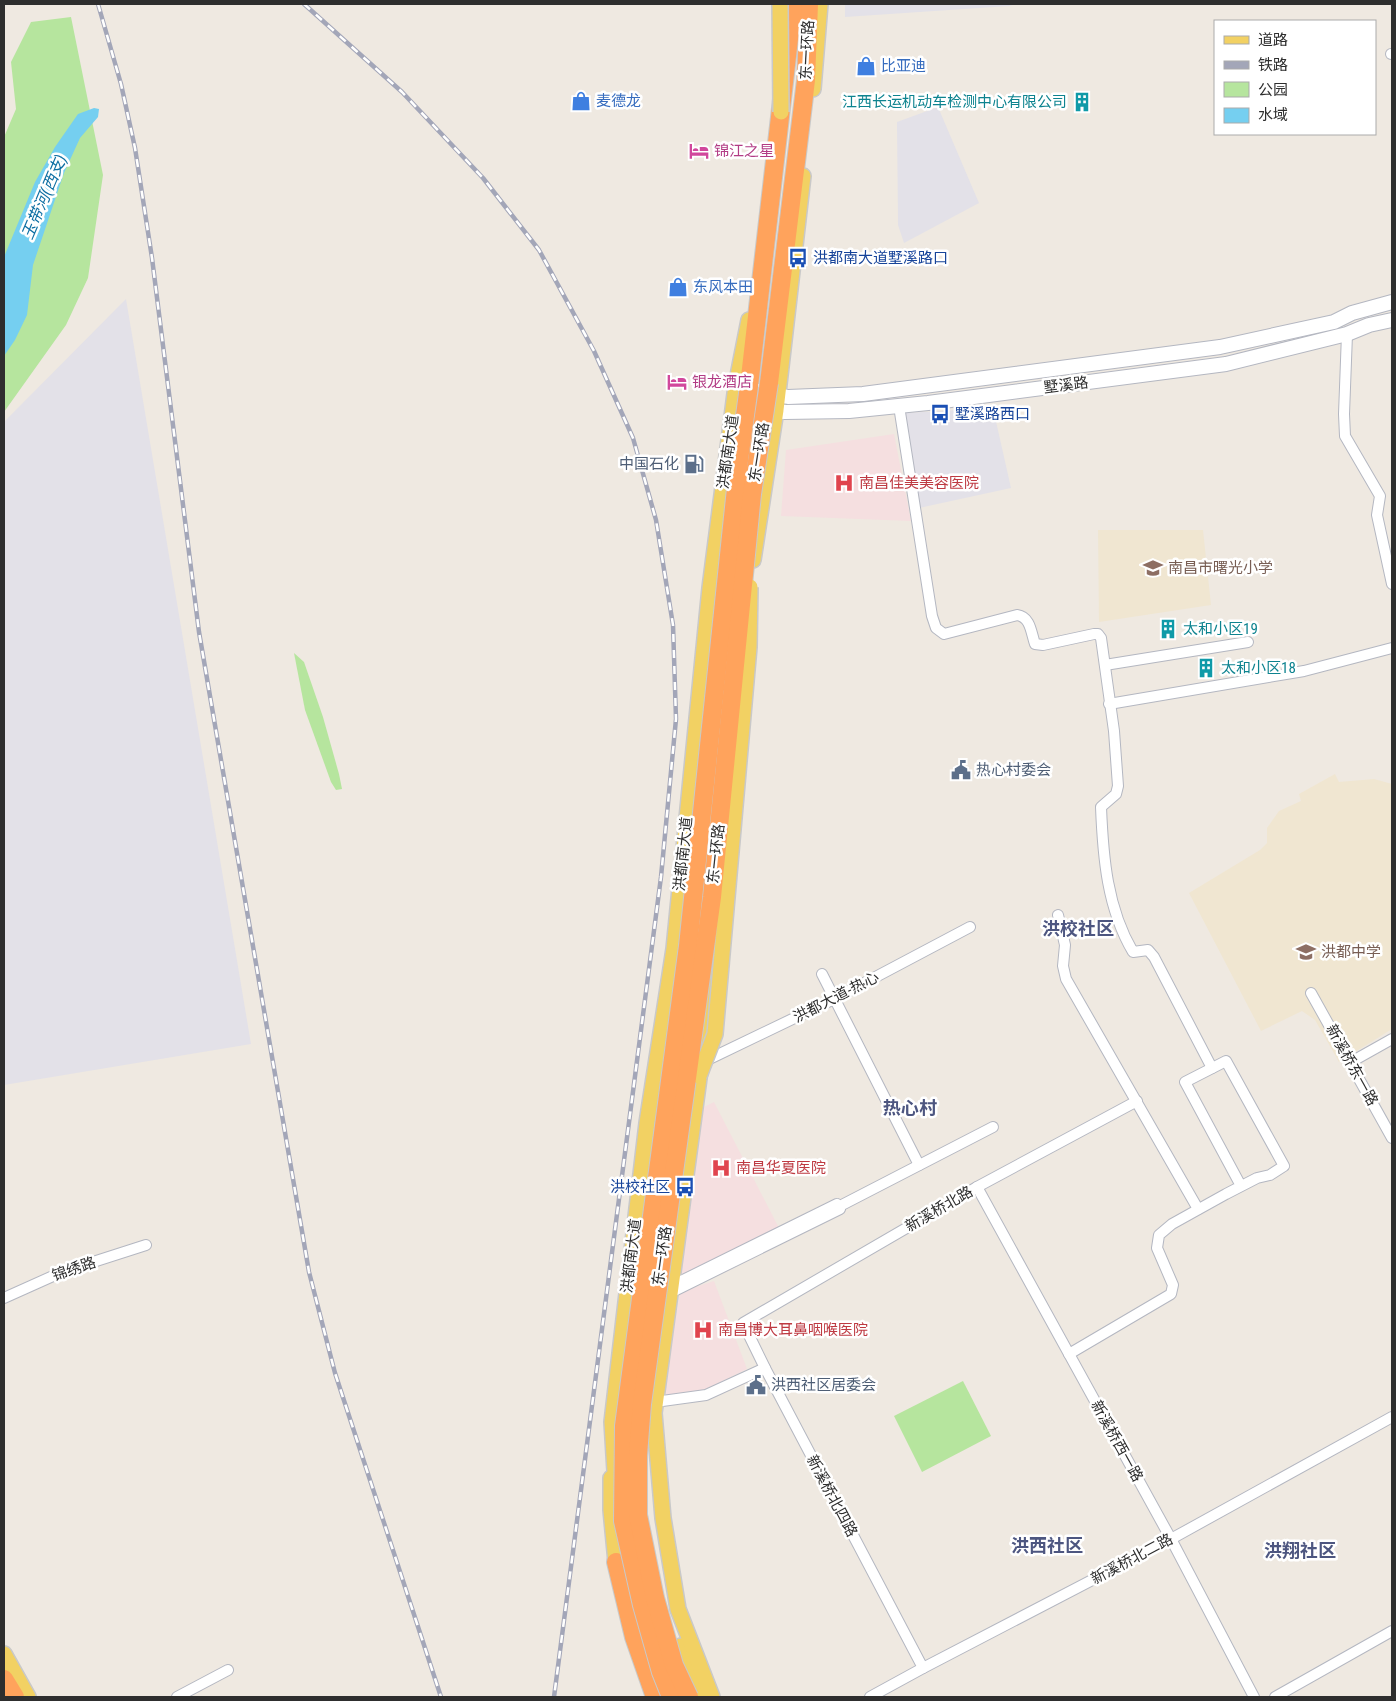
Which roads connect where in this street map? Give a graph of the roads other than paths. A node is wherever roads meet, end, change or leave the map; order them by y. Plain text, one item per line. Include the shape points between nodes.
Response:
1 (780, 4) edge
2 (788, 4) edge
3 (793, 4) edge
4 (809, 4) edge
5 (820, 4) edge
6 (806, 80) junction
7 (781, 112) junction
8 (1392, 302) edge
9 (1392, 320) edge
10 (1347, 334) junction
11 (736, 386) junction
12 (777, 403) junction
13 (899, 406) junction
14 (733, 409) junction
15 (752, 494) junction
16 (1392, 584) edge
17 (1248, 642) dead end
18 (1392, 648) edge
19 (1105, 664) junction
20 (1109, 704) junction
21 (1058, 916) dead end
22 (970, 928) dead end
23 (822, 974) dead end
24 (1311, 993) dead end
25 (834, 998) junction
26 (1392, 1039) edge
27 (1350, 1062) junction
28 (1212, 1068) junction
29 (700, 1070) junction
30 (1137, 1101) junction
31 (992, 1127) dead end
32 (1392, 1138) edge
33 (919, 1165) junction
34 (1241, 1186) junction
35 (977, 1187) junction
36 (1198, 1209) junction
37 (146, 1246) dead end
38 (670, 1289) junction
39 (4, 1298) edge
40 (743, 1323) joint
41 (1069, 1354) junction
42 (765, 1368) junction
43 (654, 1408) junction
44 (1392, 1417) edge
45 (612, 1422) junction
46 (1171, 1539) junction
47 (616, 1562) joint
48 (1392, 1631) edge
49 (4, 1654) edge
50 (922, 1668) junction
51 (228, 1670) dead end
52 (4, 1679) edge
53 (15, 1697) edge
54 (28, 1697) edge
55 (176, 1697) edge
56 (655, 1697) edge
57 (671, 1697) edge
58 (676, 1697) edge
59 (689, 1697) edge
60 (702, 1697) edge
61 (712, 1697) edge
62 (870, 1697) edge
63 (1254, 1697) edge
64 (1275, 1697) edge

1 - 7 main road, bridge
2 - 11 main road, 洪都南大道 via 748,326
3 - 7 highway, 东一环路, bridge
4 - 6 highway, 东一环路
5 - 6 main road
5 - 12 main road
6 - 15 highway, 东一环路, bridge via 769,383
7 - 57 highway, 东一环路, bridge via 738,470 688,946 624,1426 623,1521 642,1605
8 - 12 street, 墅溪路 via 1352,313 1334,322 1220,346 863,394 788,397
9 - 10 street, 墅溪路
10 - 13 street, 墅溪路 via 1226,364
10 - 16 street via 1345,436 1380,496 1376,516
11 - 12 street, 墅溪路
11 - 14 main road, 洪都南大道
12 - 13 street, 墅溪路 via 785,412
12 - 14 street, 墅溪路
12 - 29 main road via 745,617
13 - 19 street via 936,628 944,634 1024,616 1035,644 1098,634
14 - 45 main road, 洪都南大道 via 710,588 674,949 647,1123
15 - 29 main road, bridge via 749,648 715,1034
15 - 59 highway, 东一环路, bridge via 712,897 642,1404 638,1455 638,1514 653,1589 674,1665
17 - 19 street
18 - 20 street via 1304,671
19 - 20 street
20 - 28 street via 1118,786 1116,794 1101,807 1107,878 1114,910 1133,952 1148,950 1154,957
21 - 30 street via 1065,945 1066,979
22 - 25 street, 洪都大道-热心
23 - 25 street
24 - 27 street, 新溪桥东一路
25 - 29 street, 洪都大道-热心
25 - 33 street
26 - 27 street
27 - 32 street, 新溪桥东一路
28 - 34 street via 1185,1082
28 - 34 street via 1226,1061 1284,1166
29 - 38 main road
30 - 35 street, 新溪桥北路
30 - 36 street
31 - 33 street
33 - 38 street via 838,1207 840,1209
34 - 36 street
35 - 40 street, 新溪桥北路
35 - 41 street, 新溪桥西一路
36 - 41 street via 1159,1235 1156,1248 1173,1285 1169,1296
37 - 39 street, 锦绣路 via 62,1272
38 - 43 main road
40 - 42 street, 新溪桥北四路
41 - 46 street, 新溪桥西一路
42 - 43 street via 706,1396
42 - 50 street, 新溪桥北四路
43 - 60 main road via 649,1471 658,1554 669,1610
43 - 61 main road via 663,1518 678,1610
44 - 46 street, 新溪桥北二路
45 - 47 main road via 611,1510
45 - 58 main road, 洪都南大道 via 617,1501 640,1615
46 - 50 street, 新溪桥北二路
46 - 63 street, 新溪桥西一路
47 - 56 highway via 634,1637
48 - 64 street
49 - 54 main road
50 - 62 street, 新溪桥北二路
51 - 55 street
52 - 53 highway

